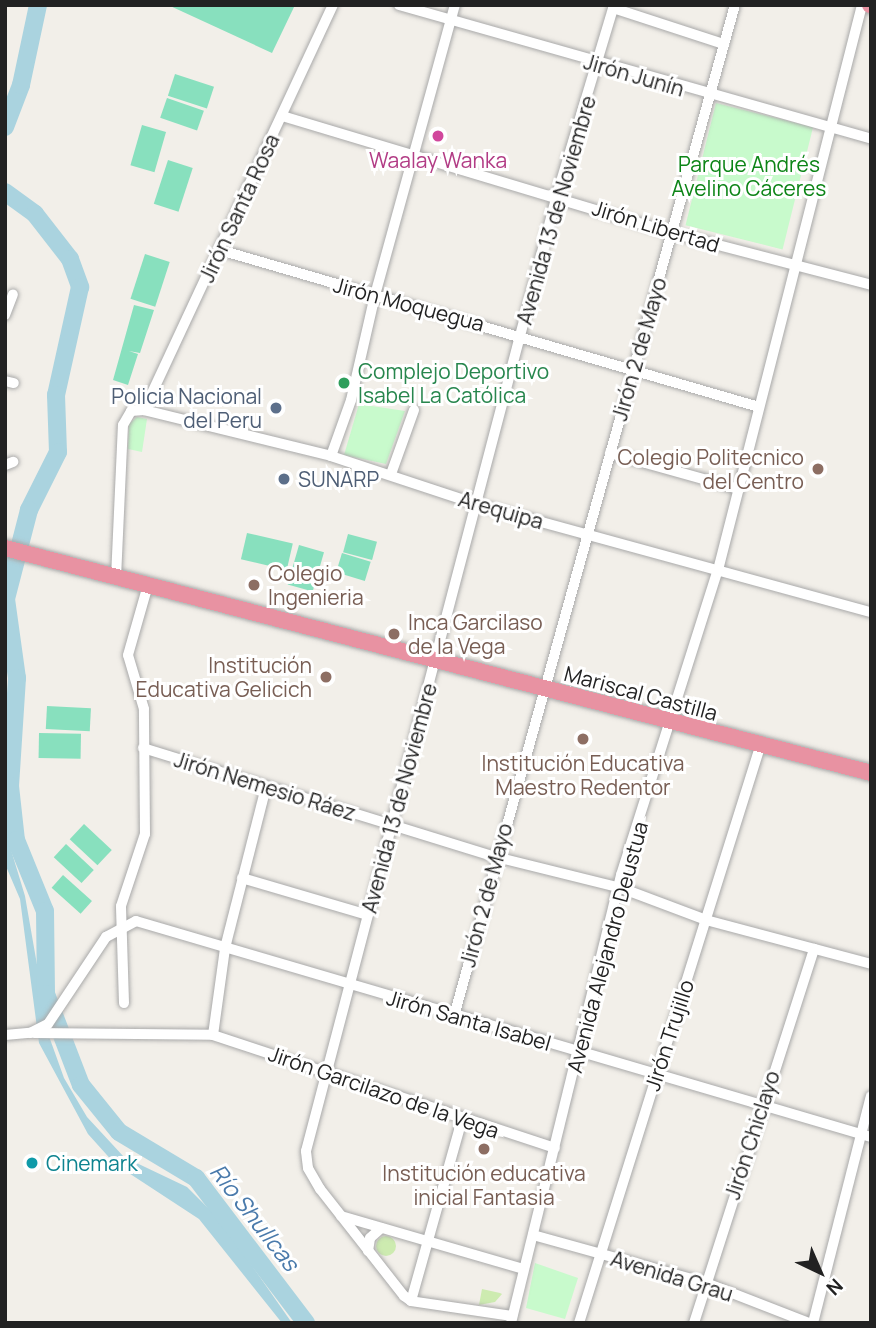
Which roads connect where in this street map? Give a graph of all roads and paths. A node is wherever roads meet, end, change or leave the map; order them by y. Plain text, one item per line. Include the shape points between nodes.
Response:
1 (333, 5) edge
2 (399, 5) edge
3 (455, 5) edge
4 (735, 5) edge
5 (862, 5) edge
6 (613, 7) edge
7 (450, 19) junction
8 (724, 44) junction
9 (597, 65) junction
10 (710, 96) junction
11 (282, 116) junction
12 (829, 128) junction
13 (871, 139) edge
14 (413, 155) junction
15 (557, 195) junction
16 (672, 233) junction
17 (220, 250) junction
18 (792, 267) junction
19 (871, 285) edge
20 (13, 295) dead end
21 (375, 296) junction
22 (5, 315) edge
23 (520, 334) junction
24 (633, 372) junction
25 (759, 407) junction
26 (144, 410) junction
27 (414, 410) dead end
28 (610, 453) junction
29 (331, 456) junction
30 (391, 474) junction
31 (739, 489) junction
32 (479, 505) junction
33 (588, 535) junction
34 (5, 548) edge
35 (718, 570) junction
36 (116, 578) junction
37 (148, 585) junction
38 (871, 612) edge
39 (436, 661) junction
40 (543, 688) junction
41 (672, 724) junction
42 (760, 747) junction
43 (143, 748) junction
44 (871, 773) edge
45 (266, 787) junction
46 (391, 826) junction
47 (496, 857) junction
48 (242, 878) junction
49 (621, 888) junction
50 (368, 915) junction
51 (706, 920) junction
52 (119, 928) junction
53 (225, 948) junction
54 (814, 948) junction
55 (871, 964) edge
56 (349, 985) junction
57 (124, 1003) dead end
58 (454, 1017) junction
59 (30, 1033) junction
60 (5, 1035) edge
61 (213, 1035) junction
62 (580, 1052) junction
63 (324, 1071) junction
64 (655, 1075) junction
65 (871, 1096) edge
66 (761, 1106) junction
67 (462, 1119) junction
68 (866, 1136) edge
69 (555, 1149) junction
70 (340, 1216) junction
71 (381, 1228) junction
72 (533, 1235) junction
73 (427, 1242) junction
74 (368, 1251) junction
75 (600, 1254) junction
76 (523, 1269) junction
77 (706, 1283) junction
78 (411, 1301) junction
79 (512, 1320) edge
80 (579, 1323) edge
81 (694, 1323) edge
82 (811, 1323) edge

1 - 11 street, Jirón Santa Rosa
2 - 7 street, Jirón Junín
3 - 7 street
4 - 8 street, Jirón 2 de Mayo
5 - 12 street, Avenida Alejandro Deustua
6 - 8 street
6 - 9 street, Avenida 13 de Noviembre
7 - 9 street, Jirón Junín
7 - 14 street
8 - 10 street, Jirón 2 de Mayo
9 - 10 street, Jirón Junín
9 - 15 street, Avenida 13 de Noviembre
10 - 12 street, Jirón Junín
10 - 16 street, Jirón 2 de Mayo
11 - 14 street, Jirón Libertad
11 - 17 street, Jirón Santa Rosa
12 - 13 street, Jirón Junín
12 - 18 street, Avenida Alejandro Deustua
14 - 15 street, Jirón Libertad
14 - 21 street
15 - 16 street, Jirón Libertad
15 - 23 street, Avenida 13 de Noviembre
16 - 18 street, Jirón Libertad
16 - 24 street, Jirón 2 de Mayo
17 - 21 street, Jirón Moquegua
17 - 26 street, Jirón Santa Rosa
18 - 19 street, Jirón Libertad
18 - 25 street, Avenida Alejandro Deustua
20 - 22 street
21 - 23 street, Jirón Moquegua
21 - 29 street via 351,400
23 - 24 street, Jirón Moquegua
23 - 32 street, Avenida 13 de Noviembre
24 - 25 street, Jirón Moquegua
24 - 28 street, Jirón 2 de Mayo
25 - 31 street, Avenida Alejandro Deustua
26 - 29 street, Arequipa
26 - 36 street, Arequipa via 131,411 123,425
27 - 30 street
28 - 31 street
28 - 33 street, Jirón 2 de Mayo
29 - 30 street, Arequipa
30 - 32 street, Arequipa
31 - 35 street, Avenida Alejandro Deustua
32 - 33 street, Arequipa
32 - 39 street, Avenida 13 de Noviembre
33 - 35 street, Arequipa
33 - 40 street, Jirón 2 de Mayo
34 - 36 highway, Mariscal Castilla
35 - 38 street, Arequipa
35 - 41 street, Avenida Alejandro Deustua
36 - 37 highway, Mariscal Castilla
37 - 39 highway, Mariscal Castilla
37 - 43 street via 128,655 144,709
39 - 40 highway, Mariscal Castilla
39 - 46 street, Avenida 13 de Noviembre
40 - 41 highway, Mariscal Castilla
40 - 47 street, Jirón 2 de Mayo
41 - 42 highway, Mariscal Castilla
41 - 49 street, Avenida Alejandro Deustua via 621,875
42 - 44 highway, Mariscal Castilla
42 - 51 street, Jirón Trujillo
43 - 45 street, Jirón Nemesio Ráez
43 - 52 street via 145,834 121,906
45 - 46 street, Jirón Nemesio Ráez
45 - 48 street
46 - 47 street, Jirón Nemesio Ráez
46 - 50 street, Avenida 13 de Noviembre
47 - 49 street, Jirón Nemesio Ráez
47 - 58 street, Jirón 2 de Mayo
48 - 50 street
48 - 53 street
49 - 51 street, Jirón Nemesio Ráez
49 - 62 street, Avenida Alejandro Deustua
50 - 56 street, Avenida 13 de Noviembre
51 - 54 street, Jirón Nemesio Ráez
51 - 64 street, Jirón Trujillo
52 - 53 street, Jirón Santa Isabel via 136,921
52 - 57 street
52 - 59 street via 106,937 58,1014
53 - 56 street, Jirón Santa Isabel
53 - 61 street
54 - 55 street, Jirón Nemesio Ráez
54 - 66 street, Jirón Chiclayo
56 - 58 street, Jirón Santa Isabel
56 - 63 street, Avenida 13 de Noviembre
58 - 62 street, Jirón Santa Isabel
59 - 60 street, Jirón Garcilazo de la Vega
59 - 61 street, Jirón Garcilazo de la Vega
61 - 63 street, Jirón Garcilazo de la Vega
62 - 64 street, Jirón Santa Isabel
62 - 69 street, Avenida Alejandro Deustua
63 - 67 street, Jirón Garcilazo de la Vega
63 - 70 street, Avenida 13 de Noviembre via 306,1160
64 - 66 street, Jirón Santa Isabel
64 - 75 street, Jirón Trujillo
65 - 68 street
66 - 68 street, Jirón Santa Isabel
66 - 77 street, Jirón Chiclayo
67 - 69 street, Jirón Garcilazo de la Vega
67 - 73 street
68 - 82 street
69 - 72 street, Avenida Alejandro Deustua
70 - 71 street
70 - 74 street, Avenida 13 de Noviembre
71 - 73 street
71 - 74 street via 370,1238
72 - 75 street, Avenida Grau
72 - 76 street, Avenida Alejandro Deustua
73 - 76 street
73 - 78 street
74 - 78 street, Avenida 13 de Noviembre
75 - 77 street, Avenida Grau
75 - 80 street, Jirón Trujillo
76 - 79 street, Avenida Alejandro Deustua
77 - 81 street, Jirón Chiclayo
77 - 82 street, Avenida Grau
78 - 79 street

